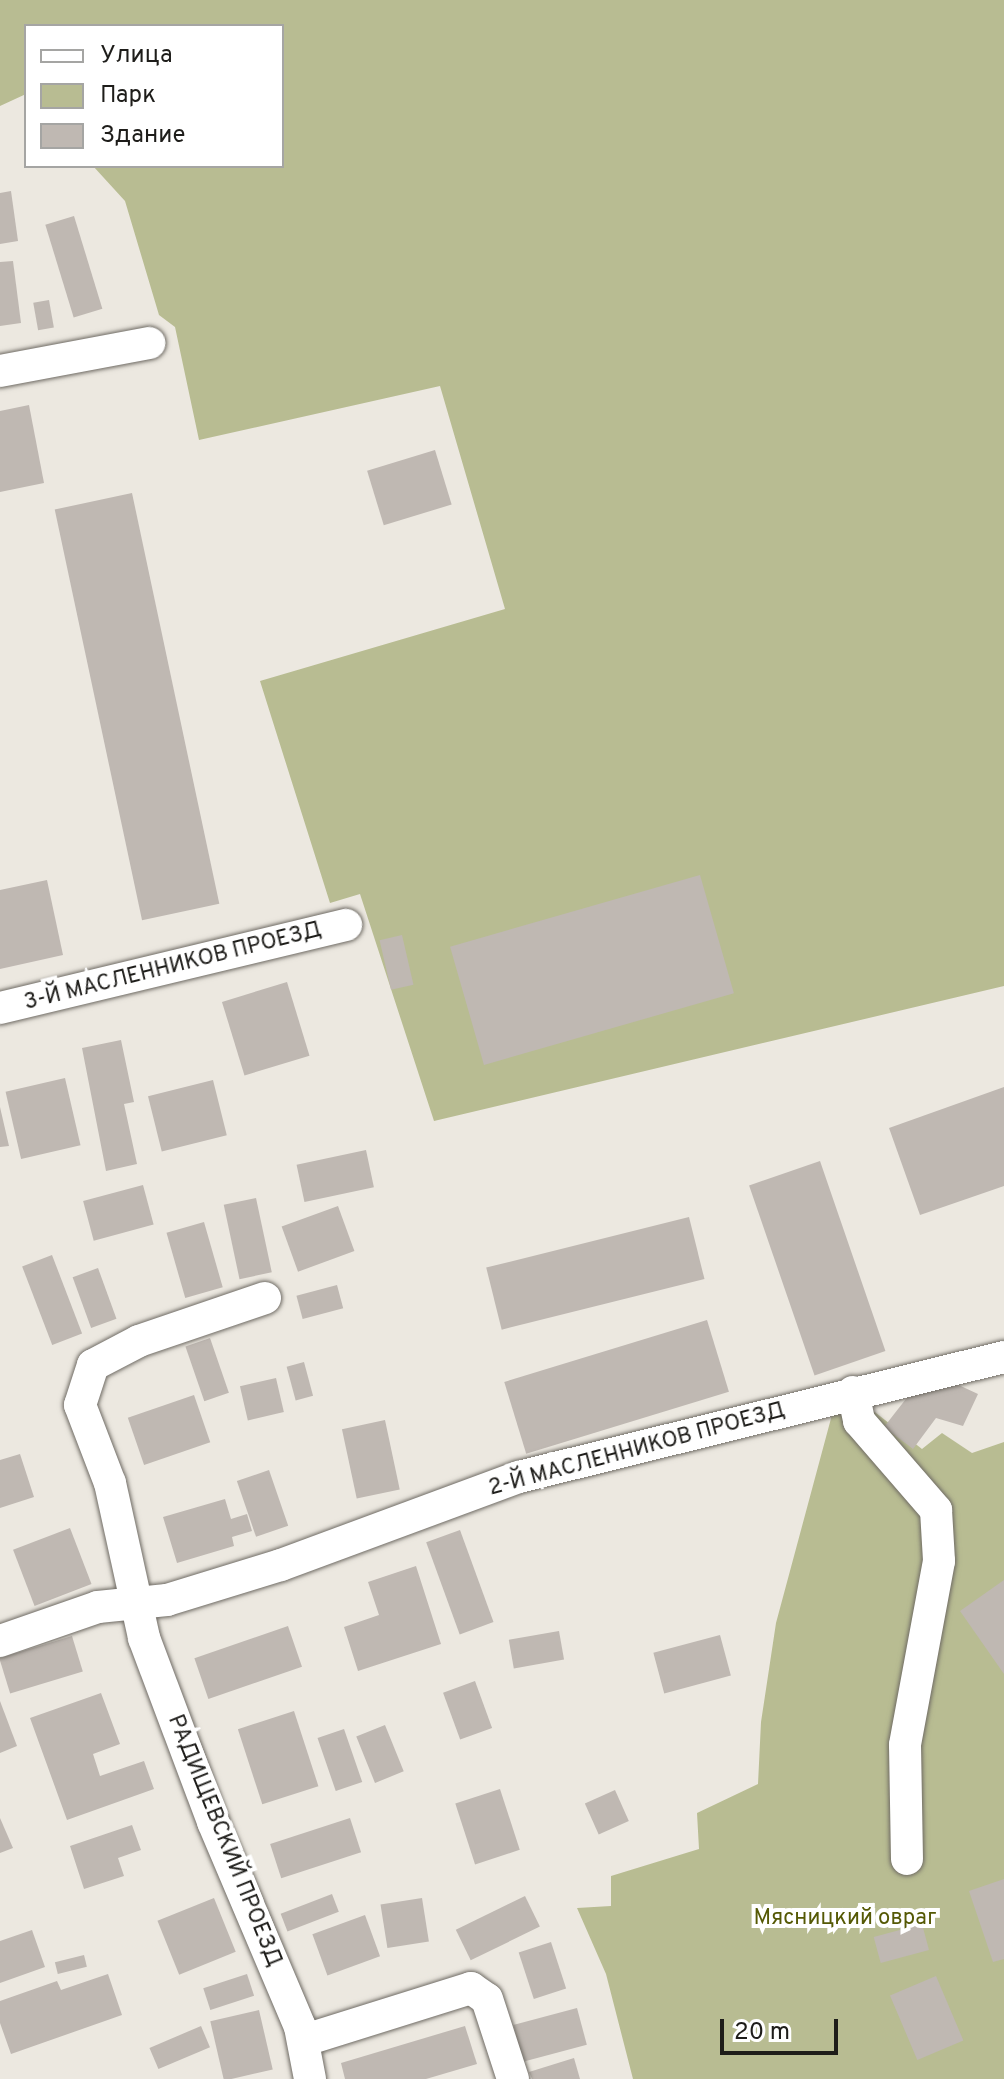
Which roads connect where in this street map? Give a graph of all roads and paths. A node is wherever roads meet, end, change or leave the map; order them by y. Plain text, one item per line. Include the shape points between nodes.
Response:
1 (149, 343) dead end
2 (0, 371) edge
3 (346, 925) dead end
4 (0, 1008) edge
5 (265, 1298) dead end
6 (1004, 1357) edge
7 (853, 1392) junction
8 (137, 1603) junction
9 (0, 1641) edge
10 (907, 1859) dead end
11 (305, 2040) junction
12 (310, 2079) edge
13 (513, 2079) edge

1 - 2 street
3 - 4 street, 3-Й МАСЛЕННИКОВ ПРОЕЗД
5 - 8 street via 139,1341 93,1365 80,1405 110,1483
6 - 7 street, 2-Й МАСЛЕННИКОВ ПРОЕЗД
7 - 8 street, 2-Й МАСЛЕННИКОВ ПРОЕЗД via 519,1477 281,1565 167,1600
7 - 10 street via 859,1421 936,1510 939,1561 905,1745
8 - 9 street, 2-Й МАСЛЕННИКОВ ПРОЕЗД via 98,1607
8 - 11 street, РАДИЩЕВСКИЙ ПРОЕЗД via 144,1638 213,1822
11 - 12 street, РАДИЩЕВСКИЙ ПРОЕЗД
11 - 13 street via 471,1988 487,1999

